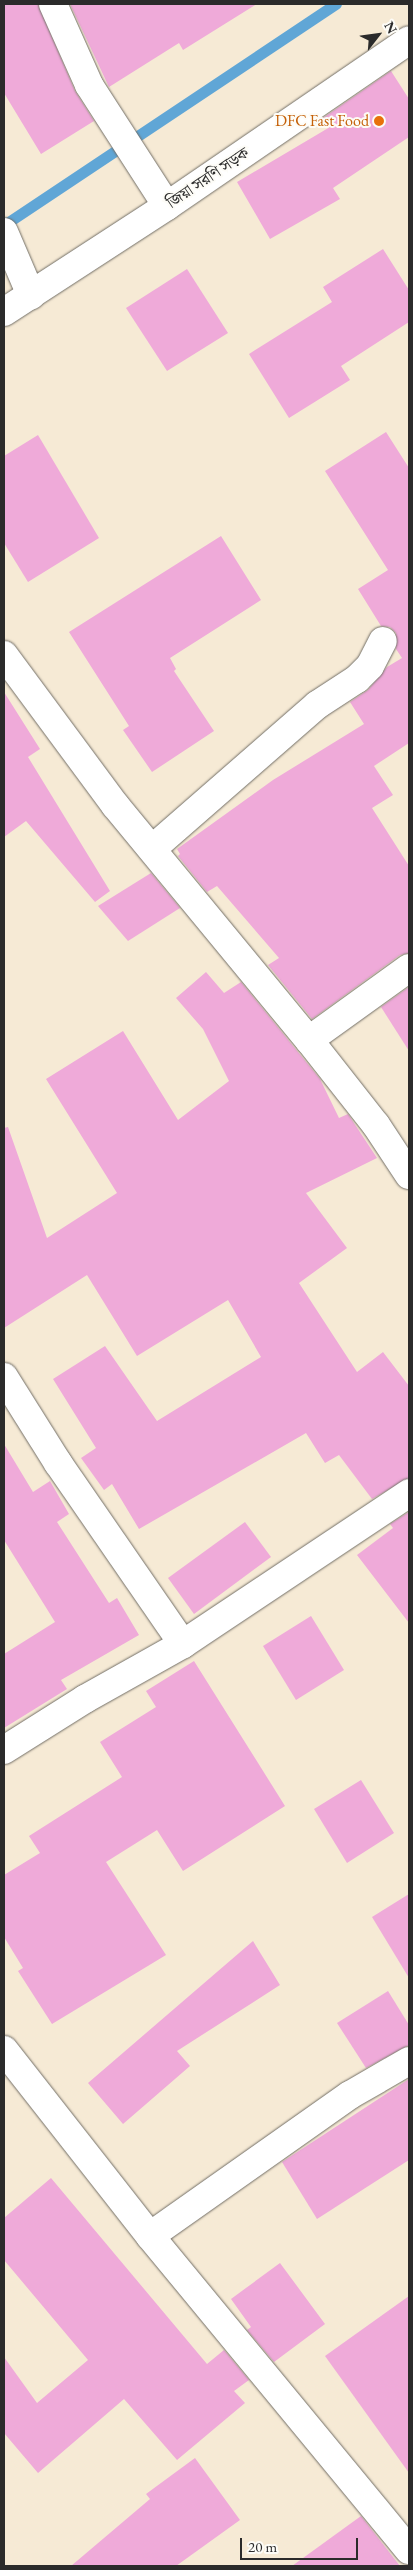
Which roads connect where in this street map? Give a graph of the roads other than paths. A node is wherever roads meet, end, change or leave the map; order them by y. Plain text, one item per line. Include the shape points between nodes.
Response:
1 (54, 4) edge
2 (409, 40) edge
3 (167, 206) junction
4 (4, 232) edge
5 (31, 295) junction
6 (4, 312) edge
7 (383, 641) dead end
8 (4, 654) edge
9 (152, 849) junction
10 (409, 968) edge
11 (309, 1040) junction
12 (409, 1175) edge
13 (4, 1378) edge
14 (409, 1493) edge
15 (183, 1644) junction
16 (4, 1750) edge
17 (4, 2050) edge
18 (409, 2061) edge
19 (150, 2236) junction
20 (409, 2550) edge

1 - 3 street via 89,84
2 - 3 street, জিয়া সরণি সড়ক
3 - 5 street, জিয়া সরণি সড়ক
4 - 5 street
5 - 6 street, জিয়া সরণি সড়ক
7 - 9 street via 370,666 357,679 317,705
8 - 9 street via 115,805
9 - 11 street
10 - 11 street
11 - 12 street via 376,1125
13 - 15 street via 58,1463
14 - 15 street
15 - 16 street via 85,1698
17 - 19 street
18 - 19 street via 350,2095
19 - 20 street

